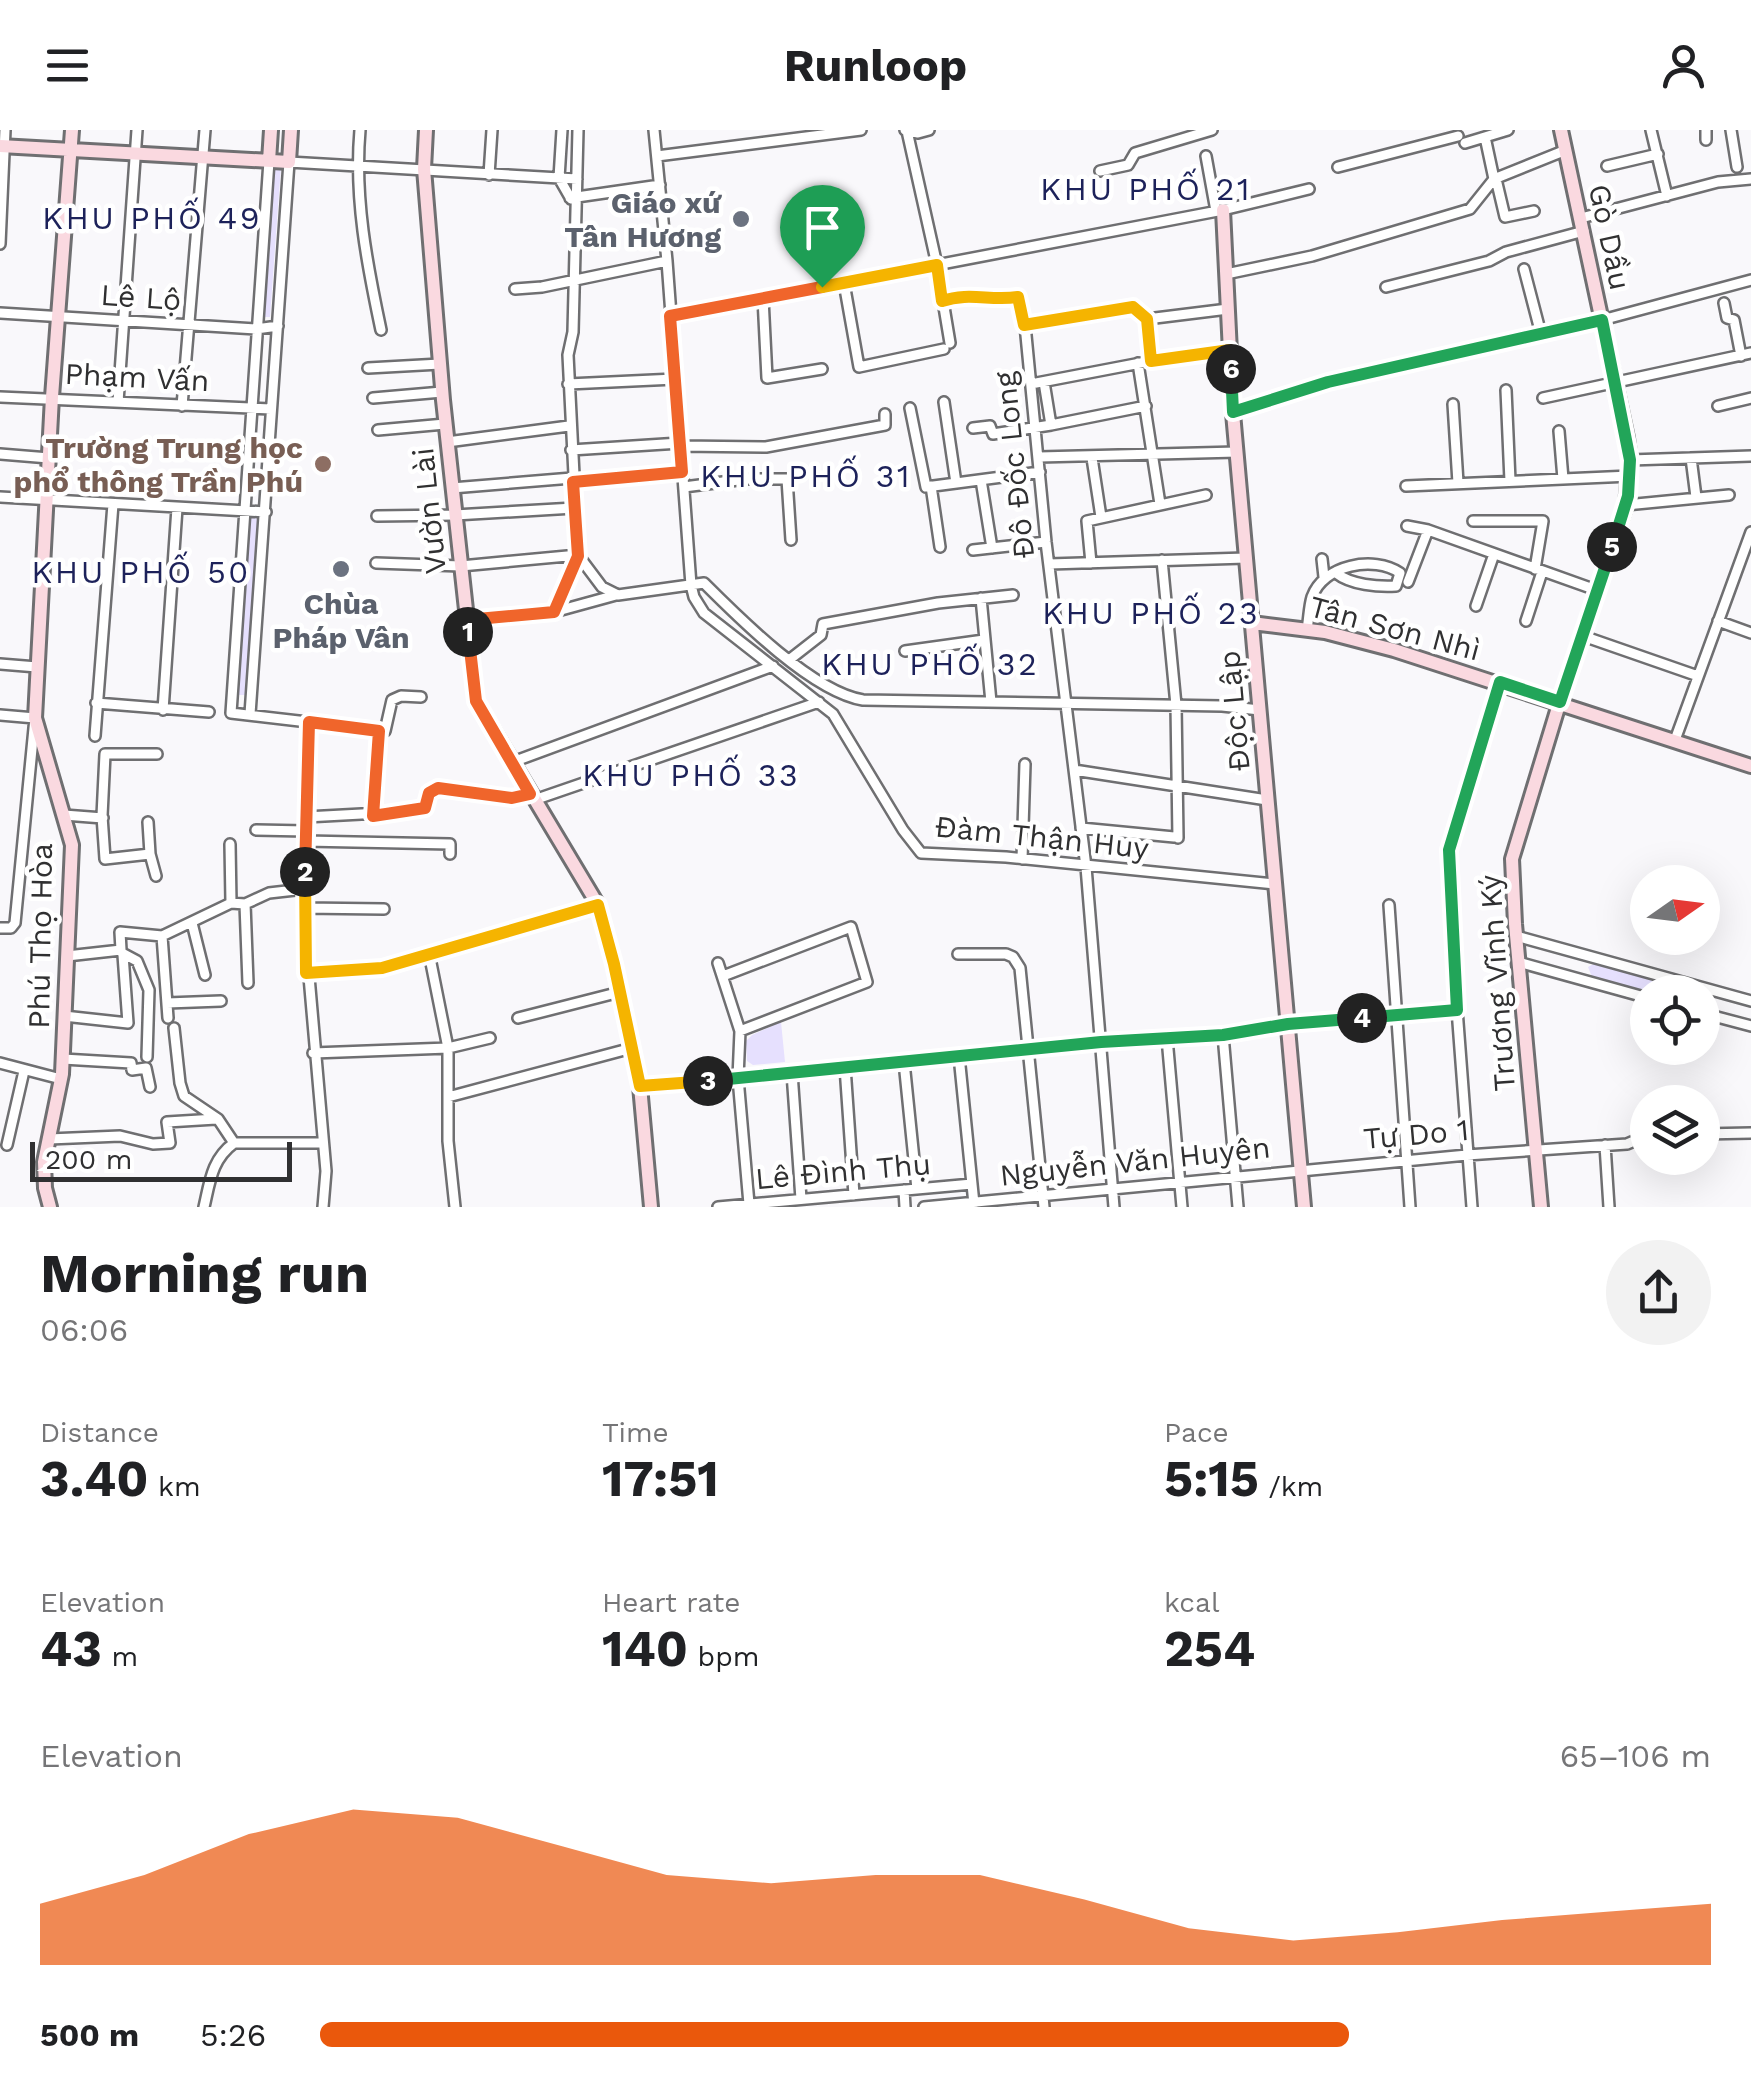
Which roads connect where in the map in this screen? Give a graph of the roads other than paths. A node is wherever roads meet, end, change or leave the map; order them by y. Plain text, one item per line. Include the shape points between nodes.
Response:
1 (5, 130) edge
2 (72, 130) edge
3 (136, 130) edge
4 (205, 130) edge
5 (271, 130) edge
6 (291, 130) edge
7 (360, 130) edge
8 (426, 130) edge
9 (492, 130) edge
10 (562, 130) edge
11 (578, 130) edge
12 (654, 130) edge
13 (862, 130) edge
14 (928, 130) edge
15 (1212, 130) edge
16 (1508, 130) edge
17 (1561, 130) edge
18 (1652, 130) edge
19 (1731, 130) edge
20 (906, 131) edge
21 (832, 132) edge
22 (1485, 138) junction
23 (2, 146) edge
24 (71, 150) junction
25 (1566, 150) junction
26 (135, 153) junction
27 (1658, 154) junction
28 (657, 156) junction
29 (1206, 156) dead end
30 (203, 157) junction
31 (268, 160) junction
32 (289, 162) junction
33 (357, 165) junction
34 (1607, 166) dead end
35 (1338, 167) dead end
36 (1737, 167) dead end
37 (424, 169) junction
38 (1100, 171) dead end
39 (489, 175) junction
40 (559, 178) junction
41 (577, 179) junction
42 (1495, 179) junction
43 (1751, 179) edge
44 (660, 185) junction
45 (1309, 189) dead end
46 (1667, 196) junction
47 (573, 198) junction
48 (1219, 211) junction
49 (1534, 211) dead end
50 (1582, 224) junction
51 (0, 244) edge
52 (668, 261) junction
53 (937, 265) junction
54 (1524, 269) dead end
55 (1226, 274) junction
56 (574, 280) junction
57 (1751, 280) edge
58 (844, 283) junction
59 (1386, 286) dead end
60 (515, 289) dead end
61 (762, 298) junction
62 (942, 301) junction
63 (1724, 303) dead end
64 (1228, 309) junction
65 (0, 313) edge
66 (670, 316) junction
67 (58, 317) junction
68 (1147, 319) junction
69 (125, 320) junction
70 (1602, 320) junction
71 (1024, 325) junction
72 (190, 326) junction
73 (278, 326) junction
74 (256, 329) junction
75 (382, 330) dead end
76 (1540, 334) junction
77 (1230, 350) junction
78 (1746, 355) edge
79 (1151, 361) junction
80 (1138, 363) junction
81 (440, 364) junction
82 (368, 368) dead end
83 (822, 370) dead end
84 (675, 379) junction
85 (1044, 382) junction
86 (568, 384) junction
87 (1031, 384) junction
88 (1616, 384) junction
89 (1506, 390) dead end
90 (442, 392) junction
91 (0, 396) edge
92 (52, 397) junction
93 (373, 398) dead end
94 (1543, 398) dead end
95 (1751, 398) edge
96 (118, 402) junction
97 (944, 402) dead end
98 (1453, 404) dead end
99 (182, 406) junction
100 (1146, 406) junction
101 (1718, 406) dead end
102 (251, 408) junction
103 (910, 408) dead end
104 (271, 409) junction
105 (1233, 412) junction
106 (884, 414) dead end
107 (445, 424) junction
108 (1052, 425) junction
109 (569, 426) junction
110 (1036, 426) junction
111 (974, 428) dead end
112 (378, 430) dead end
113 (1560, 431) dead end
114 (447, 442) junction
115 (680, 445) junction
116 (570, 450) junction
117 (1237, 452) junction
118 (0, 454) edge
119 (1154, 455) junction
120 (1751, 456) edge
121 (49, 458) junction
122 (1039, 458) junction
123 (1092, 458) junction
124 (1691, 458) junction
125 (1630, 460) junction
126 (682, 472) junction
127 (1040, 472) junction
128 (1630, 476) junction
129 (1563, 479) junction
130 (572, 480) junction
131 (981, 480) junction
132 (1510, 481) junction
133 (956, 483) junction
134 (1458, 483) junction
135 (932, 486) junction
136 (1406, 486) dead end
137 (684, 487) junction
138 (452, 488) junction
139 (1729, 495) dead end
140 (1206, 496) dead end
141 (0, 497) edge
142 (1696, 498) junction
143 (46, 500) junction
144 (113, 504) junction
145 (1160, 504) junction
146 (1626, 505) junction
147 (177, 508) junction
148 (574, 508) junction
149 (245, 512) junction
150 (266, 512) junction
151 (455, 515) junction
152 (377, 516) dead end
153 (1101, 516) junction
154 (1473, 521) dead end
155 (1407, 526) dead end
156 (1428, 530) junction
157 (1751, 532) edge
158 (791, 540) dead end
159 (1046, 542) junction
160 (940, 547) dead end
161 (992, 548) junction
162 (974, 550) dead end
163 (1494, 554) junction
164 (578, 556) junction
165 (1246, 558) junction
166 (1322, 559) dead end
167 (1162, 560) junction
168 (1746, 562) edge
169 (376, 563) dead end
170 (1091, 563) junction
171 (1049, 564) junction
172 (460, 566) junction
173 (1538, 571) junction
174 (1336, 573) junction
175 (1324, 578) junction
176 (1408, 582) dead end
177 (691, 585) junction
178 (1598, 592) junction
179 (618, 594) junction
180 (1013, 594) dead end
181 (981, 598) junction
182 (1476, 606) dead end
183 (554, 612) junction
184 (466, 620) junction
185 (1526, 621) dead end
186 (1718, 621) junction
187 (1252, 623) junction
188 (1307, 629) junction
189 (1751, 633) edge
190 (1582, 636) junction
191 (984, 640) junction
192 (905, 651) dead end
193 (789, 660) junction
194 (0, 664) edge
195 (773, 666) junction
196 (37, 667) junction
197 (1698, 676) junction
198 (1500, 682) junction
199 (842, 697) junction
200 (422, 698) dead end
201 (820, 702) junction
202 (991, 702) junction
203 (1560, 702) junction
204 (96, 703) junction
205 (1066, 703) junction
206 (1176, 704) junction
207 (162, 710) junction
208 (1260, 710) junction
209 (209, 712) dead end
210 (240, 714) junction
211 (833, 714) junction
212 (0, 715) edge
213 (35, 718) junction
214 (309, 722) junction
215 (379, 731) junction
216 (95, 736) dead end
217 (1675, 740) junction
218 (157, 754) dead end
219 (510, 763) junction
220 (1025, 764) dead end
221 (1751, 766) edge
222 (1074, 770) junction
223 (1179, 785) junction
224 (532, 797) junction
225 (1268, 800) junction
226 (64, 815) junction
227 (373, 816) junction
228 (306, 817) junction
229 (102, 818) junction
230 (148, 822) dead end
231 (1081, 828) junction
232 (256, 830) dead end
233 (306, 836) junction
234 (230, 844) dead end
235 (150, 854) junction
236 (450, 854) dead end
237 (1022, 859) junction
238 (1086, 867) junction
239 (156, 876) dead end
240 (1275, 884) junction
241 (304, 889) junction
242 (231, 903) junction
243 (245, 904) junction
244 (598, 905) junction
245 (1390, 906) dead end
246 (303, 908) junction
247 (384, 909) dead end
248 (192, 922) junction
249 (0, 928) edge
250 (162, 936) junction
251 (1516, 936) junction
252 (122, 952) junction
253 (430, 953) junction
254 (1577, 953) junction
255 (958, 954) dead end
256 (66, 956) junction
257 (1518, 962) junction
258 (718, 963) dead end
259 (306, 973) junction
260 (205, 974) dead end
261 (723, 976) junction
262 (1579, 979) junction
263 (248, 983) dead end
264 (620, 992) junction
265 (1630, 993) edge
266 (221, 1001) dead end
267 (1751, 1001) edge
268 (167, 1003) junction
269 (1457, 1010) junction
270 (1397, 1015) junction
271 (64, 1016) junction
272 (518, 1018) dead end
273 (1720, 1018) edge
274 (1288, 1024) junction
275 (1751, 1026) edge
276 (740, 1031) junction
277 (1223, 1035) junction
278 (490, 1038) dead end
279 (1167, 1038) junction
280 (1101, 1042) junction
281 (448, 1048) junction
282 (632, 1048) junction
283 (1028, 1050) junction
284 (314, 1053) junction
285 (959, 1056) junction
286 (147, 1057) dead end
287 (63, 1059) junction
288 (904, 1062) junction
289 (0, 1064) edge
290 (846, 1068) junction
291 (24, 1071) junction
292 (792, 1073) junction
293 (61, 1078) junction
294 (738, 1078) junction
295 (640, 1086) junction
296 (150, 1087) dead end
297 (448, 1097) junction
298 (218, 1119) junction
299 (1751, 1133) edge
300 (1720, 1134) edge
301 (49, 1139) junction
302 (234, 1143) junction
303 (1630, 1143) edge
304 (323, 1144) junction
305 (7, 1145) dead end
306 (1605, 1146) junction
307 (1536, 1149) junction
308 (1468, 1155) junction
309 (1407, 1160) junction
310 (1300, 1170) junction
311 (1236, 1176) junction
312 (1179, 1181) junction
313 (972, 1184) junction
314 (1112, 1188) junction
315 (916, 1189) junction
316 (904, 1190) junction
317 (854, 1194) junction
318 (801, 1200) junction
319 (1044, 1202) edge
320 (749, 1204) junction
321 (974, 1205) edge
322 (50, 1207) edge
323 (204, 1207) edge
324 (323, 1207) edge
325 (454, 1207) edge
326 (651, 1207) edge
327 (718, 1207) edge
328 (905, 1207) edge
329 (924, 1207) edge
330 (1114, 1207) edge
331 (1182, 1207) edge
332 (1238, 1207) edge
333 (1304, 1207) edge
334 (1410, 1207) edge
335 (1472, 1207) edge
336 (1540, 1207) edge
337 (1609, 1207) edge

1 - 23 street
2 - 24 street, Phú Thọ Hòa
3 - 26 street
4 - 30 street
5 - 31 street
6 - 32 street
7 - 33 street
8 - 37 street, Vườn Lài
9 - 39 street
10 - 40 street
11 - 41 street
12 - 28 street
13 - 21 street
14 - 20 street
15 - 38 street
16 - 22 street
17 - 25 street, Gò Dầu
18 - 27 street
19 - 36 street
20 - 53 street
21 - 28 street
22 - 35 street
22 - 42 street
23 - 24 street
23 - 51 street
24 - 26 street
24 - 67 street, Phú Thọ Hòa
25 - 42 street
25 - 50 street, Gò Dầu
26 - 30 street
26 - 69 street
27 - 34 street
27 - 46 street
28 - 44 street
29 - 48 street
30 - 31 street
30 - 72 street
31 - 32 street
31 - 74 street
32 - 33 street
32 - 73 street
33 - 37 street
33 - 75 street
37 - 39 street
37 - 81 street, Vườn Lài
39 - 40 street
40 - 41 street
40 - 47 street
41 - 47 street
42 - 49 street via 1505,217
42 - 55 street via 1470,209
43 - 46 street
44 - 47 street
44 - 52 street
45 - 48 street
46 - 50 street
47 - 56 street
48 - 53 street
48 - 55 street, Độc Lập
50 - 59 street via 1489,261
50 - 70 street, Gò Dầu
52 - 56 street
52 - 66 street
53 - 58 street
53 - 62 street
54 - 76 street
55 - 64 street, Độc Lập
56 - 60 street
56 - 86 street
57 - 70 street
58 - 61 street
58 - 62 street via 860,367 947,346
61 - 66 street
61 - 83 street via 767,378
62 - 71 street, Đô Đốc Long via 1018,297
63 - 78 street
64 - 68 street
64 - 77 street, Độc Lập
65 - 67 street, Lê Lộ
66 - 84 street
67 - 69 street, Lê Lộ
67 - 92 street, Phú Thọ Hòa
68 - 71 street via 1133,307
68 - 79 street
69 - 72 street, Lê Lộ
69 - 96 street
70 - 76 street
70 - 88 street, Gò Dầu
71 - 87 street, Đô Đốc Long
72 - 74 street, Lê Lộ
72 - 99 street
73 - 74 street, Lê Lộ
73 - 104 street
74 - 102 street
76 - 105 street via 1328,382
77 - 79 street
77 - 105 street, Độc Lập
78 - 88 street
79 - 80 street
80 - 85 street
80 - 100 street
81 - 82 street
81 - 90 street, Vườn Lài
84 - 86 street
84 - 115 street
85 - 87 street
85 - 108 street
86 - 109 street
87 - 110 street, Đô Đốc Long
88 - 94 street
88 - 125 street, Gò Dầu
89 - 132 street
90 - 93 street
90 - 107 street, Vườn Lài
91 - 92 street, Phạm Vấn
92 - 96 street, Phạm Vấn
92 - 121 street, Phú Thọ Hòa
95 - 101 street
96 - 99 street, Phạm Vấn
97 - 133 street
98 - 134 street
99 - 102 street, Phạm Vấn
100 - 108 street
100 - 119 street
102 - 104 street, Phạm Vấn
102 - 149 street
103 - 135 street via 923,480
104 - 150 street
105 - 117 street, Độc Lập
106 - 115 street via 885,425 766,447
107 - 112 street
107 - 114 street, Vườn Lài
108 - 110 street
109 - 114 street
109 - 116 street
110 - 111 street via 993,434 990,426
110 - 122 street, Đô Đốc Long
113 - 129 street
114 - 138 street, Vườn Lài
115 - 116 street
115 - 126 street
116 - 130 street
117 - 119 street
117 - 165 street, Độc Lập
118 - 121 street
119 - 123 street
119 - 145 street
120 - 124 street
121 - 143 street, Phú Thọ Hòa
122 - 123 street
122 - 127 street, Đô Đốc Long
123 - 153 street
124 - 125 street
124 - 142 street
125 - 128 street, Gò Dầu
126 - 130 street
126 - 137 street
127 - 131 street
127 - 159 street, Đô Đốc Long
128 - 129 street
128 - 146 street, Gò Dầu
129 - 132 street
130 - 138 street
130 - 148 street
131 - 133 street
131 - 161 street
132 - 134 street
133 - 135 street
134 - 136 street
135 - 160 street
137 - 158 street via 787,479
137 - 177 street
138 - 151 street, Vườn Lài
139 - 142 street
140 - 145 street
141 - 143 street
142 - 146 street
143 - 144 street
143 - 196 street, Phú Thọ Hòa
144 - 147 street
144 - 204 street
145 - 153 street
146 - 178 street, Gò Dầu
147 - 149 street
147 - 207 street
148 - 151 street
148 - 164 street
149 - 150 street
149 - 210 street
150 - 210 street
151 - 152 street
151 - 172 street, Vườn Lài
153 - 170 street via 1087,521
154 - 173 street via 1543,521
155 - 156 street
156 - 163 street
156 - 176 street
157 - 168 street
159 - 161 street
159 - 171 street, Đô Đốc Long
161 - 162 street
163 - 173 street
163 - 182 street
164 - 172 street
164 - 179 street via 602,587
164 - 183 street
165 - 167 street
165 - 187 street, Độc Lập
166 - 175 street
167 - 170 street
167 - 206 street
168 - 186 street
169 - 172 street
170 - 171 street
171 - 205 street, Đô Đốc Long
172 - 184 street, Vườn Lài
173 - 178 street
173 - 185 street
174 - 174 street via 1372,564 1400,573 1396,586 1382,587
174 - 175 street
175 - 188 street via 1312,596
177 - 179 street
177 - 193 street via 704,583
177 - 195 street, Đàm Thận Huy via 704,613
178 - 190 street, Gò Dầu
179 - 183 street
180 - 181 street
181 - 191 street
181 - 193 street via 823,624 821,635
183 - 184 street
184 - 219 street, Vườn Lài via 476,701
186 - 189 street
186 - 197 street
187 - 188 street, Tân Sơn Nhì
187 - 208 street, Độc Lập
188 - 198 street, Tân Sơn Nhì
190 - 197 street
190 - 203 street, Gò Dầu
191 - 192 street
191 - 202 street
193 - 199 street
194 - 196 street
195 - 201 street, Đàm Thận Huy
195 - 219 street
196 - 213 street, Phú Thọ Hòa
197 - 217 street
198 - 203 street, Tân Sơn Nhì
198 - 269 street via 1449,850
199 - 202 street
199 - 211 street
200 - 215 street via 392,700 385,732
201 - 211 street, Đàm Thận Huy
201 - 224 street
202 - 205 street
203 - 217 street, Tân Sơn Nhì
203 - 251 street, Trương Vĩnh Ký via 1512,859
204 - 207 street
204 - 216 street
205 - 206 street
205 - 222 street, Đô Đốc Long
206 - 208 street
206 - 223 street
207 - 209 street
208 - 225 street, Độc Lập
210 - 214 street
211 - 237 street, Đàm Thận Huy via 921,853
212 - 213 street
213 - 226 street, Phú Thọ Hòa
213 - 249 street via 15,923
214 - 215 street
214 - 228 street
215 - 227 street
217 - 221 street, Tân Sơn Nhì
218 - 229 street via 106,754
219 - 224 street, Vườn Lài
220 - 237 street
222 - 223 street
222 - 231 street, Đô Đốc Long
223 - 225 street
223 - 231 street via 1176,838
224 - 227 street via 438,788 425,808
224 - 244 street, Vườn Lài
225 - 240 street, Độc Lập
226 - 229 street
226 - 256 street, Phú Thọ Hòa via 73,877
227 - 228 street
228 - 233 street
229 - 235 street via 105,859
230 - 235 street
231 - 238 street, Đô Đốc Long
232 - 233 street
233 - 236 street via 450,844
233 - 241 street
234 - 242 street
235 - 239 street
237 - 238 street, Đàm Thận Huy
238 - 240 street, Đàm Thận Huy
238 - 280 street, Đô Đốc Long
240 - 274 street, Độc Lập
241 - 243 street
241 - 246 street
242 - 243 street
242 - 248 street
243 - 263 street
244 - 253 street
244 - 264 street, Vườn Lài
245 - 270 street
246 - 247 street
246 - 259 street
248 - 250 street
248 - 260 street
250 - 252 street via 120,932
250 - 268 street
251 - 254 street
251 - 257 street, Trương Vĩnh Ký
252 - 256 street
252 - 271 street via 128,1024
252 - 286 street via 137,961 149,990
253 - 259 street via 382,968
253 - 281 street
254 - 262 street
254 - 267 street
255 - 283 street via 1013,957 1022,978
256 - 271 street, Phú Thọ Hòa
257 - 262 street
257 - 307 street, Trương Vĩnh Ký
258 - 261 street
259 - 284 street
261 - 276 street
261 - 276 street via 850,926 868,982
262 - 265 street
264 - 272 street
264 - 282 street, Vườn Lài
266 - 268 street
268 - 298 street via 184,1096
269 - 270 street
269 - 308 street
270 - 274 street
270 - 309 street
271 - 287 street, Phú Thọ Hòa
273 - 275 street
274 - 277 street
274 - 310 street, Độc Lập
276 - 294 street
277 - 279 street
277 - 311 street
278 - 281 street
279 - 280 street
279 - 312 street
280 - 283 street
280 - 314 street, Đô Đốc Long
281 - 284 street
281 - 297 street
282 - 295 street, Vườn Lài
282 - 297 street
283 - 285 street
283 - 319 street
284 - 304 street
285 - 288 street
285 - 313 street
287 - 293 street, Phú Thọ Hòa
287 - 296 street via 146,1068
288 - 290 street
288 - 315 street
289 - 291 street
290 - 292 street
290 - 317 street
291 - 293 street
291 - 305 street
292 - 294 street
292 - 318 street
293 - 301 street, Phú Thọ Hòa
294 - 295 street
294 - 320 street
295 - 326 street, Vườn Lài
297 - 325 street
298 - 301 street via 167,1122 170,1143 120,1136
298 - 302 street
299 - 300 street
301 - 322 street, Phú Thọ Hòa via 44,1162
302 - 304 street
302 - 323 street via 212,1169
303 - 306 street, Tự Do 1
304 - 324 street
306 - 307 street, Tự Do 1
306 - 337 street
307 - 308 street, Tự Do 1
307 - 336 street, Trương Vĩnh Ký
308 - 309 street, Tự Do 1
308 - 335 street
309 - 310 street, Tự Do 1
309 - 334 street
310 - 311 street, Nguyễn Văn Huyên
310 - 333 street, Độc Lập
311 - 312 street, Nguyễn Văn Huyên
311 - 332 street
312 - 314 street, Nguyễn Văn Huyên
312 - 331 street
313 - 315 street, Lê Đình Thụ
313 - 321 street
314 - 319 street, Nguyễn Văn Huyên
314 - 330 street, Đô Đốc Long
315 - 316 street, Lê Đình Thụ
316 - 317 street, Lê Đình Thụ
316 - 328 street
317 - 318 street, Lê Đình Thụ
318 - 320 street, Lê Đình Thụ
319 - 321 street, Nguyễn Văn Huyên
320 - 327 street, Lê Đình Thụ
321 - 329 street, Nguyễn Văn Huyên

